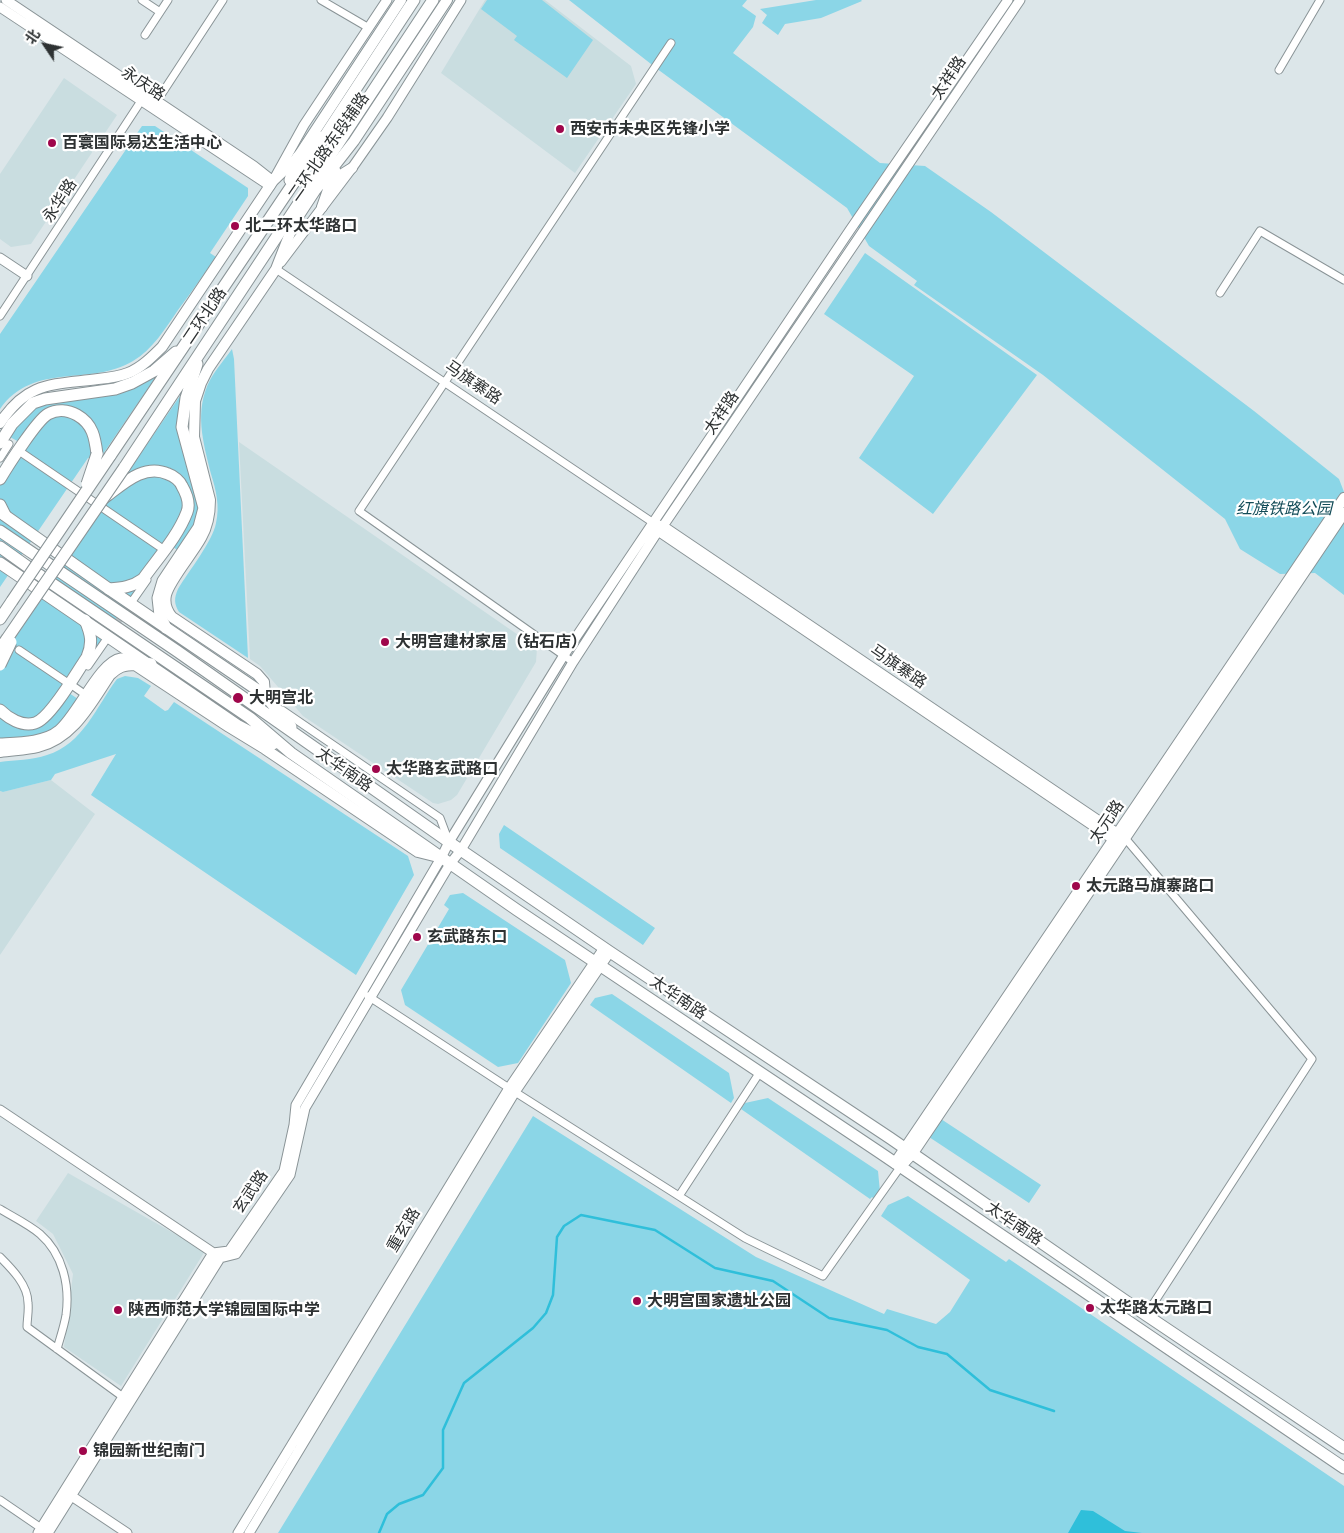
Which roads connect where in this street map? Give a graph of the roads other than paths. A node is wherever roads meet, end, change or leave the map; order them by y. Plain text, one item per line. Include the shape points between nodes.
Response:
1 (6, 0) edge
2 (142, 0) edge
3 (168, 0) edge
4 (223, 0) edge
5 (322, 0) edge
6 (387, 0) edge
7 (401, 0) edge
8 (414, 0) edge
9 (433, 0) edge
10 (447, 0) edge
11 (461, 0) edge
12 (1008, 0) edge
13 (1020, 0) edge
14 (1320, 0) edge
15 (0, 7) edge
16 (160, 12) junction
17 (370, 28) junction
18 (145, 35) dead end
19 (671, 43) dead end
20 (1279, 70) dead end
21 (141, 101) junction
22 (155, 104) junction
23 (334, 121) junction
24 (298, 157) junction
25 (338, 162) junction
26 (352, 168) junction
27 (331, 181) junction
28 (271, 184) junction
29 (315, 191) junction
30 (285, 196) junction
31 (299, 204) junction
32 (322, 207) junction
33 (294, 223) junction
34 (0, 258) edge
35 (276, 268) junction
36 (27, 276) junction
37 (1344, 280) edge
38 (1220, 293) dead end
39 (0, 316) edge
40 (187, 343) junction
41 (205, 345) junction
42 (445, 382) junction
43 (0, 423) edge
44 (8, 445) edge
45 (22, 453) dead end
46 (0, 458) edge
47 (0, 479) edge
48 (1344, 498) edge
49 (82, 500) junction
50 (100, 500) junction
51 (2, 511) edge
52 (1344, 513) edge
53 (652, 522) junction
54 (661, 528) junction
55 (0, 531) edge
56 (0, 547) edge
57 (164, 549) junction
58 (174, 556) dead end
59 (0, 563) edge
60 (109, 589) junction
61 (133, 600) tunnel mouth
62 (12, 601) junction
63 (27, 609) junction
64 (0, 614) edge
65 (0, 619) edge
66 (85, 620) junction
67 (166, 628) junction
68 (106, 640) tunnel mouth
69 (0, 649) edge
70 (19, 650) tunnel mouth
71 (564, 655) junction
72 (574, 662) junction
73 (151, 664) junction
74 (0, 665) edge
75 (65, 681) dead end
76 (82, 693) dead end
77 (268, 699) junction
78 (0, 710) edge
79 (300, 738) junction
80 (0, 744) edge
81 (0, 752) edge
82 (291, 753) junction
83 (1119, 839) junction
84 (449, 842) junction
85 (461, 850) junction
86 (446, 861) junction
87 (607, 950) junction
88 (598, 964) junction
89 (362, 992) junction
90 (371, 998) junction
91 (760, 1072) junction
92 (512, 1090) junction
93 (0, 1110) edge
94 (909, 1151) junction
95 (898, 1164) junction
96 (679, 1196) junction
97 (0, 1209) edge
98 (216, 1255) junction
99 (0, 1257) edge
100 (1146, 1315) junction
101 (56, 1349) junction
102 (123, 1396) junction
103 (1344, 1448) edge
104 (1344, 1468) edge
105 (68, 1494) junction
106 (0, 1500) edge
107 (43, 1531) edge
108 (127, 1533) edge
109 (238, 1533) edge
110 (249, 1533) edge

1 - 22 street, 永庆路
2 - 16 street
3 - 16 street
4 - 22 street
5 - 17 street
6 - 17 street
7 - 24 main road, 二环北路东段辅路
8 - 23 main road, 二环北路
9 - 31 main road, 二环北路
10 - 25 main road, 二环北路东段辅路
11 - 26 street
12 - 53 street, 太祥路
13 - 54 street, 太祥路
14 - 20 street
15 - 21 street, 永庆路
16 - 18 street
17 - 28 street via 304,124
19 - 42 street
21 - 22 street, 永庆路
21 - 36 street, 永华路
22 - 28 street, 永庆路 via 254,166
23 - 24 main road
23 - 30 main road, 二环北路
24 - 28 main road, 二环北路东段辅路
24 - 30 main road
25 - 27 main road
25 - 29 main road, 二环北路东段辅路
26 - 27 main road
26 - 32 street
27 - 29 main road
27 - 32 main road
28 - 43 main road, 二环北路东段辅路 via 169,339 152,357 118,376 41,387 22,397
29 - 31 main road
29 - 33 main road, 二环北路东段辅路
30 - 40 main road, 二环北路
31 - 33 main road
31 - 41 main road, 二环北路
32 - 35 street
33 - 35 main road, 二环北路东段辅路
34 - 36 street
35 - 42 street, 马旗寨路
35 - 77 main road, 二环北路东段辅路 via 208,369 194,401 194,437 210,511 207,526 166,595 167,611 256,674 264,682
36 - 39 street, 永华路
37 - 38 street via 1260,231
40 - 44 main road via 154,371 132,383 34,403 12,424
40 - 49 main road, 二环北路, bridge
41 - 50 main road, 二环北路, bridge
41 - 67 main road via 186,398 182,428 204,508 199,527 163,581 158,598 160,616
42 - 53 street, 马旗寨路
42 - 71 street via 359,511
44 - 46 street
45 - 57 street
47 - 49 main road, bridge via 39,422 47,414 66,410 92,429 97,454
48 - 83 main road, 太元路
49 - 62 main road, 二环北路, bridge
50 - 60 main road, bridge via 148,470 171,475 181,483 187,496 188,510 143,580 125,588
50 - 63 main road, 二环北路, bridge
51 - 60 main road
52 - 83 main road, 太元路
53 - 54 street, 马旗寨路
53 - 71 street, 太祥路
54 - 72 street, 太祥路
54 - 83 street, 马旗寨路
55 - 79 main road, 太华南路
56 - 82 main road, 太华南路 via 250,718
57 - 58 street
57 - 61 street
59 - 66 main road
60 - 67 main road
62 - 64 main road
62 - 65 main road, 二环北路
63 - 69 main road, 二环北路, bridge
63 - 74 main road, bridge
66 - 73 main road
66 - 78 main road via 92,636 91,648 48,715 35,723 24,724
67 - 77 main road
68 - 76 street via 73,687
70 - 75 street
71 - 72 street
71 - 84 street, 太祥路
72 - 85 street, 太祥路
73 - 80 main road via 119,659 108,665 59,732 45,738
73 - 82 main road via 237,725
77 - 79 main road
77 - 84 street via 440,818
79 - 84 main road, 太华南路
81 - 86 main road via 37,747 68,733 116,668 135,664 418,852
82 - 86 main road, 太华南路
83 - 94 main road, 太元路
83 - 100 street via 1312,1059
84 - 85 main road, 太华南路
84 - 86 street, 玄武路
85 - 86 street, 玄武路
85 - 87 main road, 太华南路
86 - 88 main road, 太华南路
86 - 89 street, 玄武路
86 - 90 street, 玄武路
87 - 88 street, 重玄路
87 - 94 main road, 太华南路
88 - 91 main road, 太华南路
88 - 92 street, 重玄路
89 - 90 street
89 - 98 street, 玄武路 via 296,1105 284,1171 230,1251
90 - 92 street
90 - 98 street, 玄武路 via 304,1108 290,1175 236,1254
91 - 95 main road, 太华南路
91 - 96 street
92 - 96 street
92 - 109 street, 重玄路
92 - 110 street, 重玄路
93 - 98 street
94 - 95 main road, 太元路
94 - 100 main road, 太华南路
95 - 96 street via 823,1276 745,1238
95 - 104 main road, 太华南路
97 - 101 street via 40,1234 63,1268 68,1293 66,1317
98 - 102 street
98 - 105 street
99 - 101 street via 12,1268 29,1301 27,1327
100 - 103 main road, 太华南路
101 - 102 street
102 - 105 street
105 - 107 street
105 - 108 street
106 - 107 street

